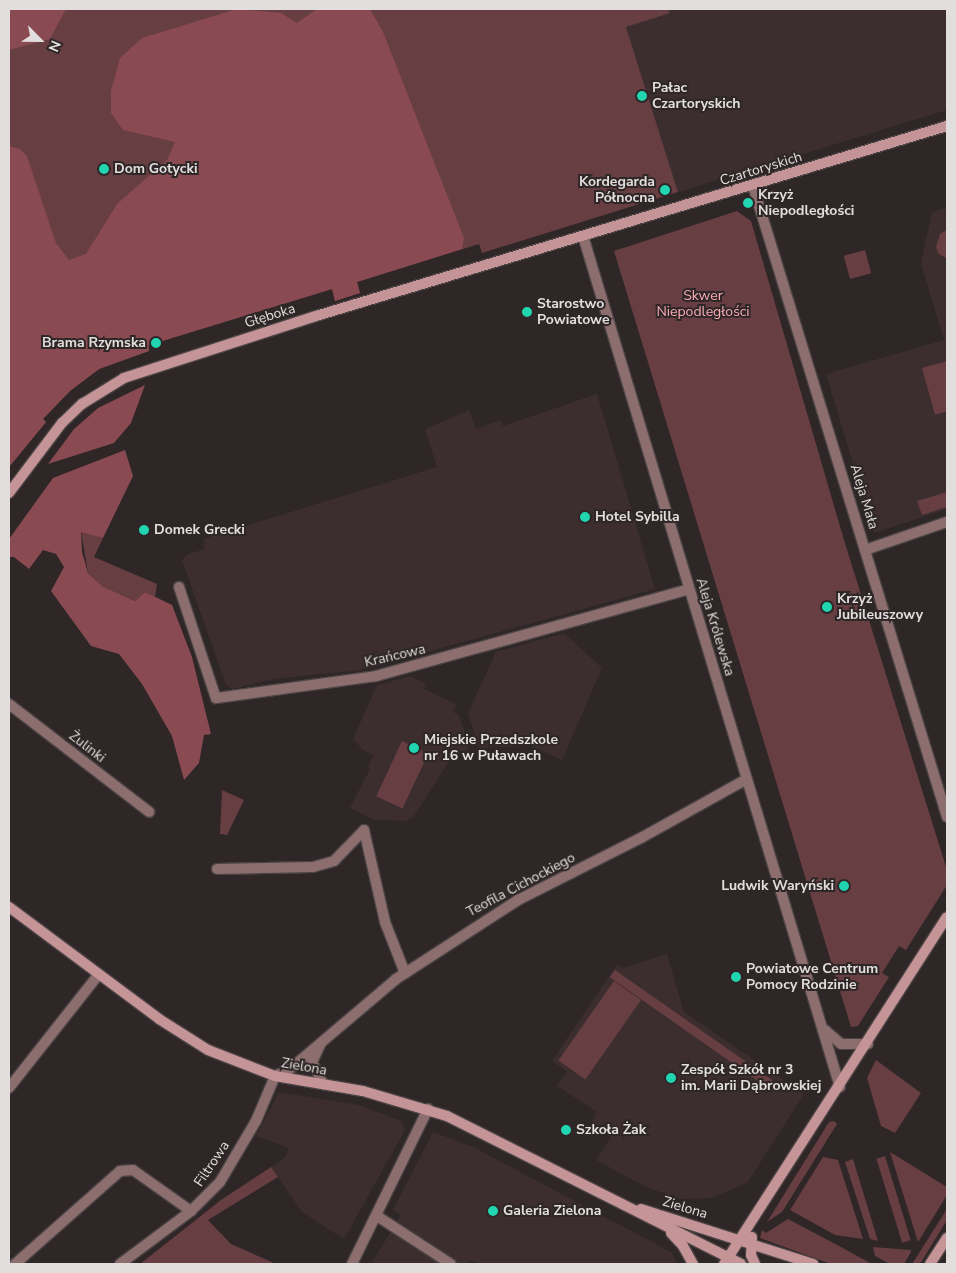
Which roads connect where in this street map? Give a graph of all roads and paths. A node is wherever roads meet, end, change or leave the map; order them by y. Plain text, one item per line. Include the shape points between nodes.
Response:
1 (947, 126) edge
2 (753, 186) junction
3 (583, 236) junction
4 (9, 493) edge
5 (947, 522) edge
6 (865, 550) junction
7 (179, 587) dead end
8 (689, 589) junction
9 (9, 704) edge
10 (747, 779) junction
11 (149, 812) dead end
12 (946, 813) edge
13 (217, 869) dead end
14 (9, 908) edge
15 (947, 917) edge
16 (405, 973) junction
17 (99, 974) junction
18 (823, 1026) junction
19 (323, 1040) junction
20 (868, 1044) junction
21 (275, 1076) junction
22 (323, 1084) junction
23 (840, 1087) junction
24 (9, 1088) edge
25 (428, 1108) junction
26 (621, 1202) junction
27 (191, 1211) junction
28 (377, 1216) junction
29 (665, 1227) junction
30 (746, 1241) junction
31 (945, 1242) edge
32 (734, 1263) edge
33 (15, 1264) edge
34 (121, 1264) edge
35 (352, 1264) edge
36 (452, 1264) edge
37 (693, 1264) edge
38 (755, 1264) edge
39 (813, 1264) edge
40 (930, 1264) edge
41 (935, 1264) edge

1 - 2 main road, Czartoryskich
2 - 3 main road, Czartoryskich
2 - 6 street, Aleja Mała via 773,242
3 - 4 main road, Głęboka via 124,378 82,404 62,423
3 - 8 street, Aleja Królewska
5 - 6 street
6 - 12 street, Aleja Mała
7 - 8 street, Krańcowa via 216,698 376,676
8 - 10 street, Aleja Królewska
9 - 11 street, Żulinki
10 - 16 street, Teofila Cichockiego via 641,838 518,900
10 - 18 street, Aleja Królewska
13 - 16 street via 312,867 334,861 364,830 385,922
14 - 17 main road, Zielona
15 - 20 main road
16 - 19 street, Teofila Cichockiego
17 - 21 main road, Zielona via 159,1019 208,1050
17 - 24 street
18 - 20 street, Aleja Królewska via 840,1044
18 - 23 street, Aleja Królewska
19 - 21 street, Teofila Cichockiego via 290,1069
19 - 22 street, Teofila Cichockiego via 312,1062
20 - 23 main road
21 - 22 main road, Zielona
21 - 27 street, Filtrowa via 256,1121 232,1162 206,1198
22 - 25 main road, Zielona
23 - 30 main road via 754,1219
25 - 26 main road, Zielona
25 - 28 street
26 - 29 main road, Zielona
26 - 30 main road, Zielona
27 - 33 street via 133,1170 120,1171
27 - 34 street, Filtrowa
28 - 35 street
28 - 36 street
29 - 32 main road, Zielona
29 - 37 main road via 684,1246
30 - 32 main road
30 - 38 main road
30 - 39 main road, Zielona
31 - 40 main road
31 - 41 main road

